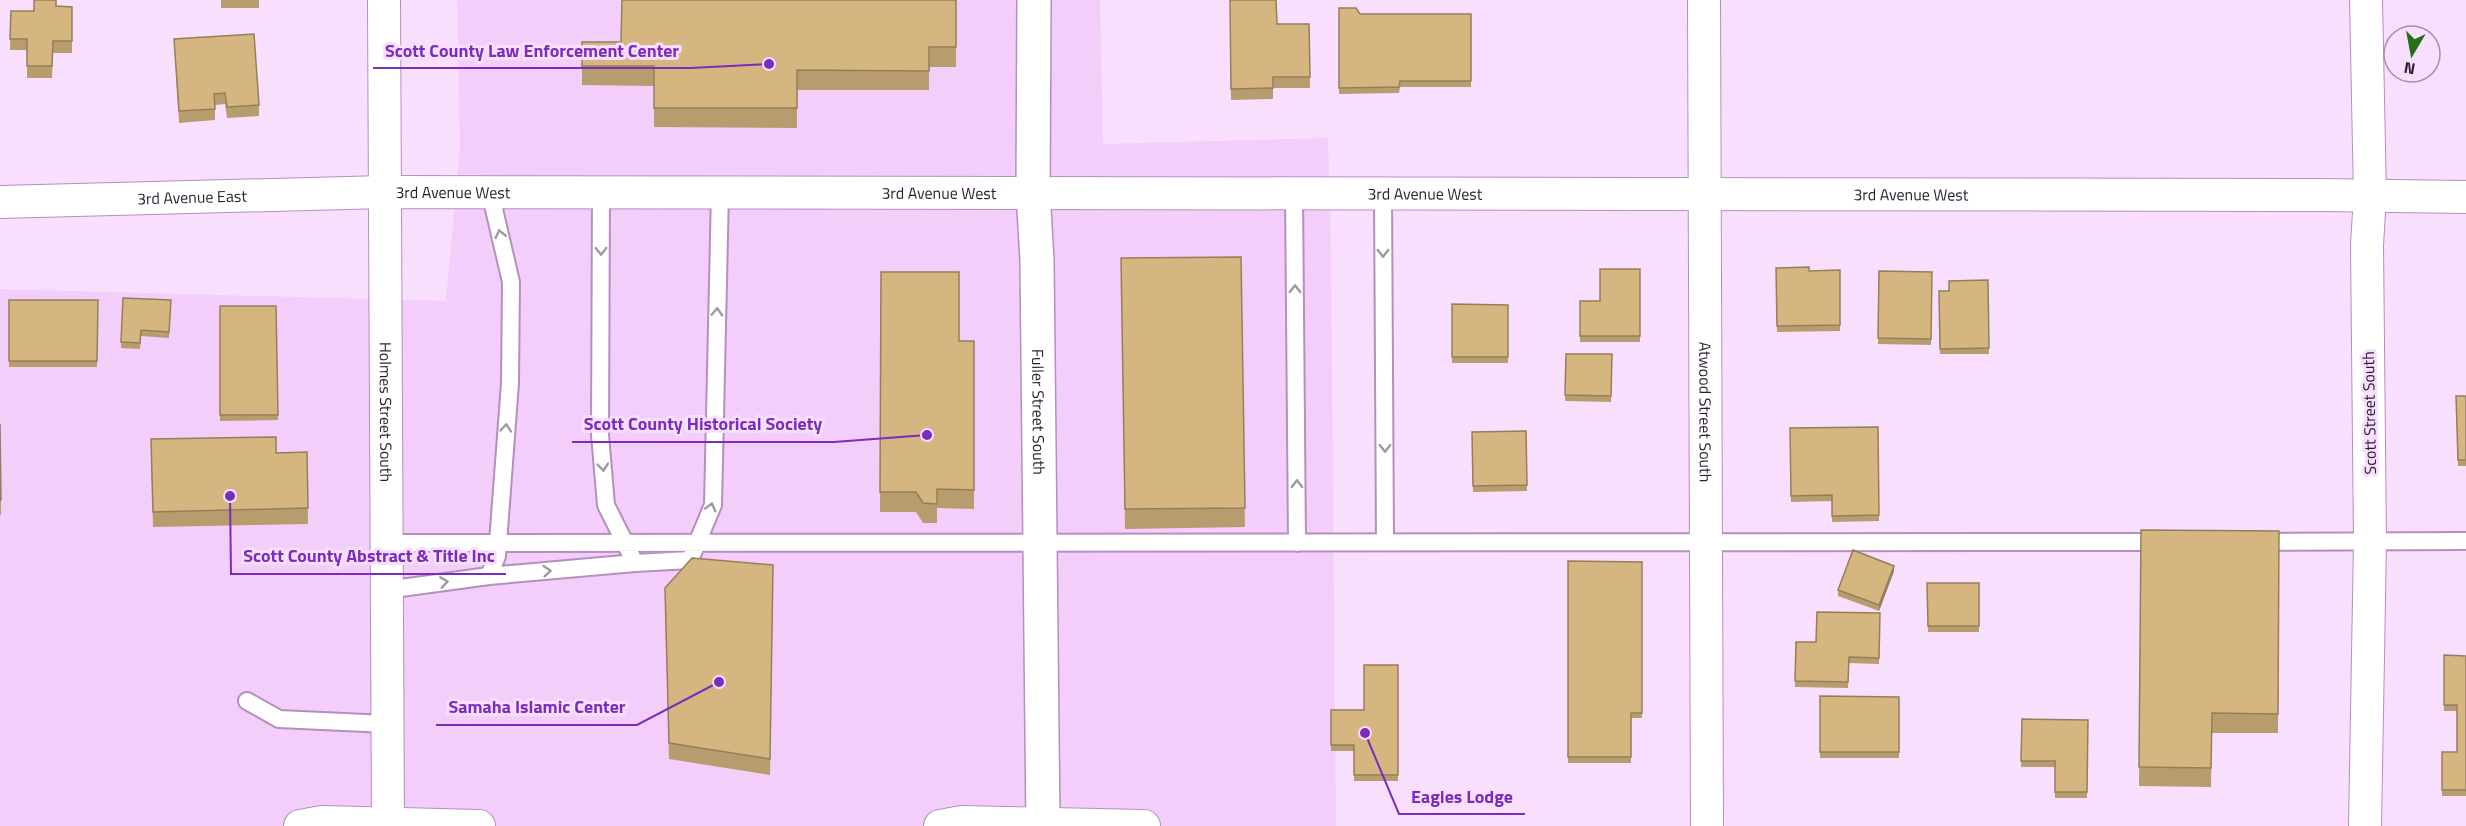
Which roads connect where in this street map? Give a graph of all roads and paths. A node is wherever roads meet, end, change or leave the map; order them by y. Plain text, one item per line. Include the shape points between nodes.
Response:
1 (384, 0) edge
2 (1034, 0) edge
3 (1704, 0) edge
4 (2366, 0) edge
5 (384, 192) junction
6 (490, 192) junction
7 (720, 192) junction
8 (1033, 192) junction
9 (602, 193) junction
10 (1294, 194) junction
11 (1383, 194) junction
12 (1705, 194) junction
13 (2370, 196) junction
14 (2466, 197) edge
15 (0, 202) edge
16 (1385, 542) junction
17 (1707, 542) junction
18 (2180, 542) edge
19 (2239, 542) edge
20 (2370, 542) junction
21 (2466, 542) edge
22 (386, 543) junction
23 (697, 543) junction
24 (1041, 543) junction
25 (1297, 543) junction
26 (497, 544) junction
27 (625, 544) junction
28 (635, 564) junction
29 (489, 576) junction
30 (386, 590) junction
31 (246, 701) dead end
32 (387, 724) junction
33 (388, 825) edge
34 (1043, 825) edge
35 (300, 826) edge
36 (479, 826) edge
37 (939, 826) edge
38 (1144, 826) edge
39 (1707, 826) edge
40 (2365, 826) edge

1 - 5 street, Holmes Street South
2 - 8 street, Fuller Street South
3 - 12 street, Atwood Street South
4 - 13 street, Scott Street South
5 - 6 street, 3rd Avenue West
5 - 15 street, 3rd Avenue East
5 - 22 street, Holmes Street South
6 - 9 street, 3rd Avenue West
26 -> 6 lane via 510,383 511,282
7 - 8 street, 3rd Avenue West
7 - 9 street, 3rd Avenue West
23 -> 7 lane via 713,505
8 - 10 street, 3rd Avenue West
8 - 24 street, Fuller Street South
9 -> 27 lane via 600,435 606,505
10 - 11 street, 3rd Avenue West
25 -> 10 lane
11 - 12 street, 3rd Avenue West
11 -> 16 lane
12 - 13 street, 3rd Avenue West
12 - 17 street, Atwood Street South
13 - 14 street, 3rd Avenue West
13 - 20 street, Scott Street South
16 - 17 lane
16 - 25 lane
17 - 18 lane
17 - 39 street, Atwood Street South
19 - 20 lane
20 - 21 lane
20 - 40 street, Scott Street South
22 - 26 lane
22 - 30 street, Holmes Street South
23 - 24 lane
23 - 27 lane
23 - 28 lane via 690,560
24 - 25 lane
24 - 34 street, Fuller Street South
26 - 27 lane
26 - 29 lane
27 - 28 lane
29 -> 28 lane
30 -> 29 lane
30 - 32 street, Holmes Street South
31 - 32 lane via 279,719
32 - 33 street, Holmes Street South
33 - 35 street via 322,822
33 - 36 street
34 - 37 street via 962,822
34 - 38 street

